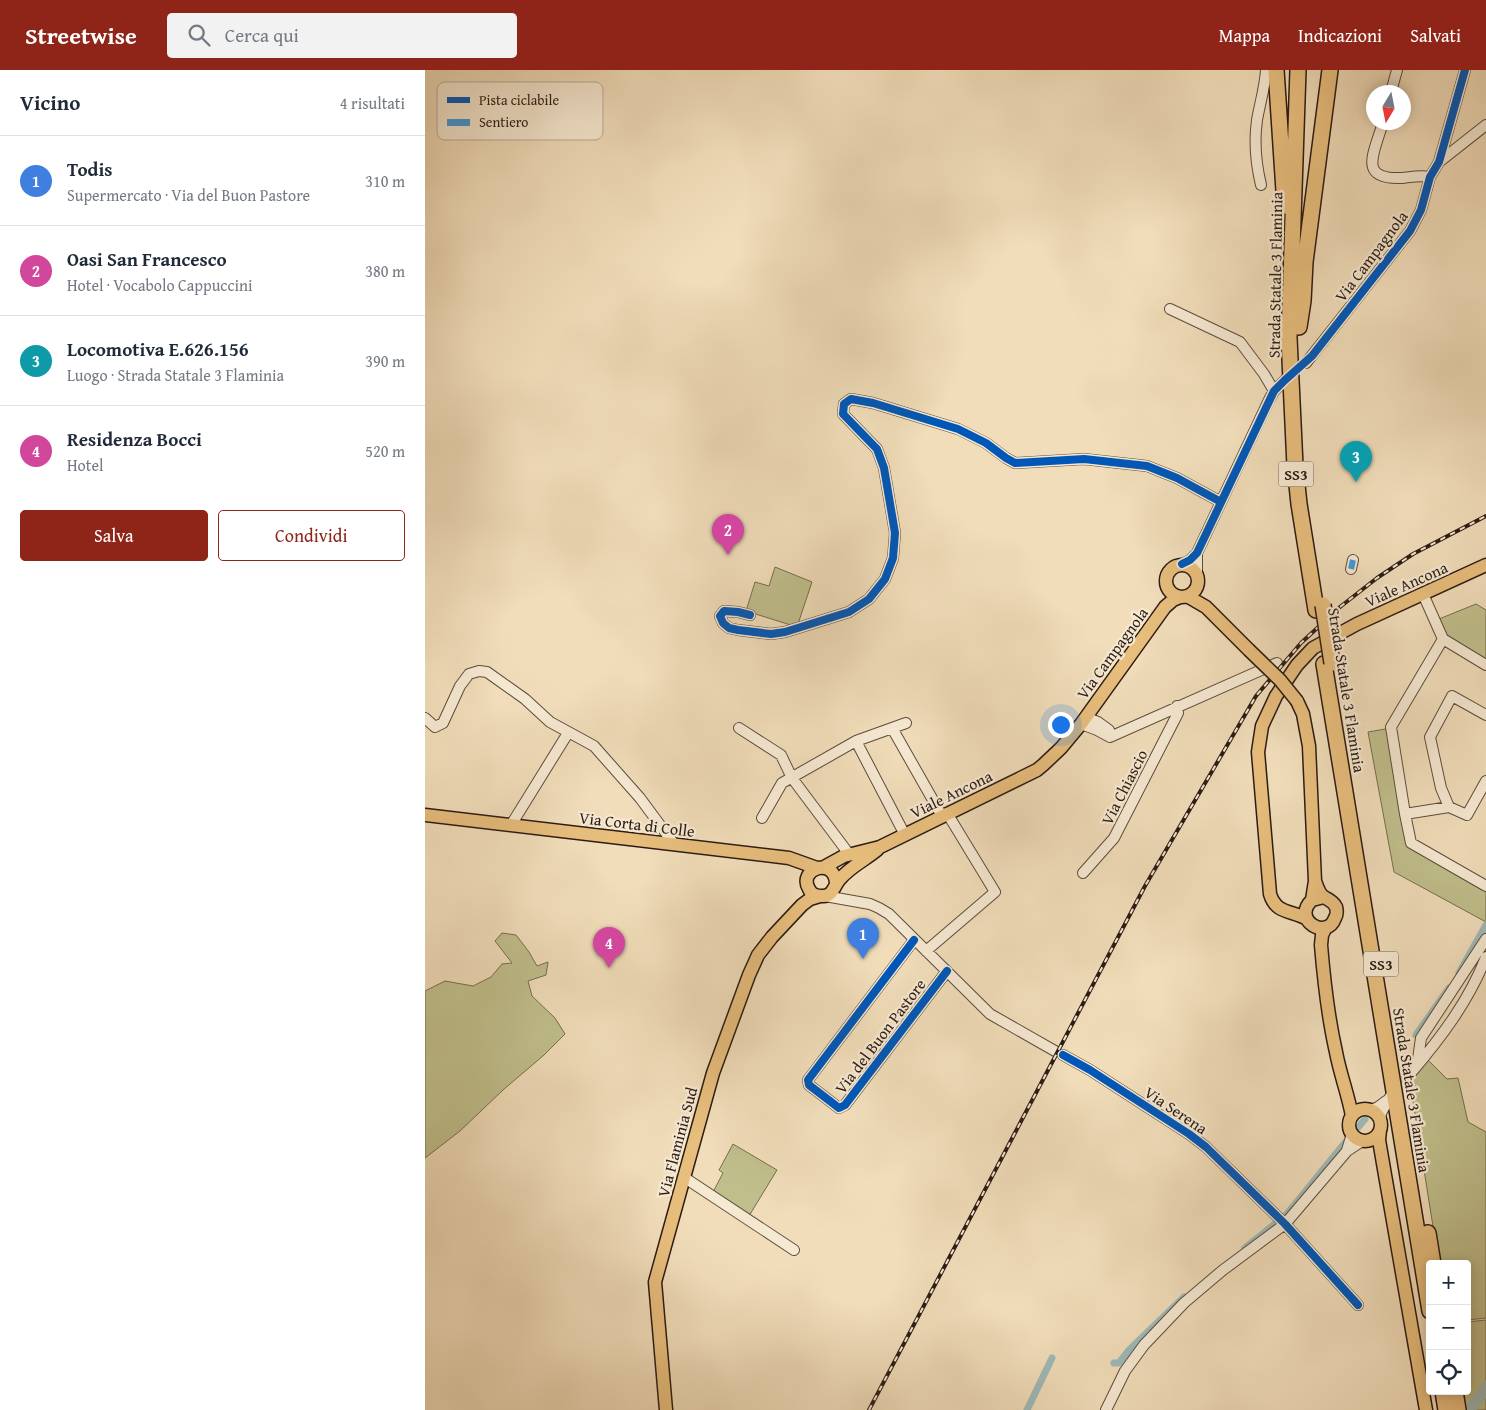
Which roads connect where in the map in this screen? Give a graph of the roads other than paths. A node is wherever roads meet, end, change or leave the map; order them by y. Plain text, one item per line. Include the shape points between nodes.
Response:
1 (1266, 70) edge
2 (1276, 70) edge
3 (1298, 70) edge
4 (1308, 70) edge
5 (1330, 70) edge
6 (1397, 70) edge
7 (1465, 70) edge
8 (1393, 85) edge
9 (1486, 125) edge
10 (1381, 130) edge
11 (1439, 162) junction
12 (1430, 177) junction
13 (1261, 185) dead end
14 (1170, 309) dead end
15 (1294, 332) junction
16 (1306, 363) dead end
17 (1285, 380) dead end
18 (1274, 391) junction
19 (1221, 502) junction
20 (1197, 553) junction
21 (1182, 564) junction
22 (1486, 565) edge
23 (1197, 574) junction
24 (1183, 594) junction
25 (1423, 594) junction
26 (750, 615) dead end
27 (1443, 639) junction
28 (1277, 663) dead end
29 (1328, 664) junction
30 (1486, 665) edge
31 (1098, 700) junction
32 (1177, 706) junction
33 (1486, 715) edge
34 (425, 718) edge
35 (1084, 720) junction
36 (906, 723) dead end
37 (1101, 724) junction
38 (739, 728) dead end
39 (892, 728) junction
40 (568, 733) junction
41 (1115, 735) junction
42 (856, 742) junction
43 (1037, 770) joint
44 (791, 778) junction
45 (1486, 781) edge
46 (1449, 807) junction
47 (1405, 814) junction
48 (425, 815) edge
49 (945, 815) junction
50 (762, 818) dead end
51 (511, 825) junction
52 (905, 835) junction
53 (674, 844) junction
54 (852, 856) junction
55 (785, 858) junction
56 (820, 867) junction
57 (1083, 873) dead end
58 (808, 883) junction
59 (836, 885) junction
60 (1486, 886) edge
61 (822, 896) junction
62 (1314, 900) junction
63 (847, 901) junction
64 (802, 905) junction
65 (1292, 913) junction
66 (1315, 924) junction
67 (1486, 939) edge
68 (915, 940) junction
69 (926, 951) junction
70 (1486, 958) edge
71 (947, 971) junction
72 (1417, 1066) junction
73 (1410, 1074) tunnel mouth
74 (1344, 1088) junction
75 (1369, 1110) junction
76 (1352, 1116) junction
77 (1380, 1125) junction
78 (1360, 1138) junction
79 (1385, 1175) junction
80 (685, 1178) junction
81 (1285, 1224) junction
82 (795, 1250) dead end
83 (1432, 1260) edge
84 (1358, 1305) dead end
85 (1429, 1305) edge
86 (1444, 1395) edge
87 (1456, 1395) edge
88 (666, 1410) edge
89 (1106, 1410) edge
90 (1426, 1410) edge
91 (1446, 1410) edge
92 (1458, 1410) edge

1 - 13 street via 1256,133
2 - 15 highway via 1287,237 1285,301
3 - 15 highway, Strada Statale 3 Flaminia / SS3
4 - 15 highway, Strada Statale 3 Flaminia / SS3 via 1300,274
5 - 15 highway via 1305,262 1303,301
6 - 8 street
7 - 11 street, Via Campagnola
9 - 11 street
10 - 12 street via 1373,159 1375,174 1385,178
11 - 12 street, Via Campagnola
12 - 16 street, Via Campagnola via 1421,210 1410,231
14 - 18 street via 1240,342
15 - 29 highway, Strada Statale 3 Flaminia / SS3, bridge via 1303,460
17 - 18 street, Via Campagnola
18 - 19 street, Via Campagnola
19 - 20 street, Via Campagnola
19 - 26 street via 1147,466 1083,460 1015,463 958,429 851,399 844,404 843,414 877,449 887,478 895,533 893,558 885,579 869,599 849,612 785,632 771,634 729,628 720,616 724,611
20 - 21 street, Via Campagnola
20 - 23 street, Via Campagnola
21 - 23 main road
21 - 24 main road, Via Campagnola via 1168,571 1165,582
22 - 25 main road, Viale Ancona
23 - 24 main road, Via Campagnola via 1198,579
24 - 31 main road, Via Campagnola via 1165,607
24 - 62 main road, bridge via 1206,608 1280,680 1303,714 1309,746 1318,890
25 - 27 street
25 - 65 main road, Viale Ancona via 1313,648 1276,696 1262,726 1258,752 1270,894 1275,906
27 - 30 street
27 - 47 street via 1391,727
28 - 32 street
29 - 83 highway, Strada Statale 3 Flaminia / SS3 via 1349,761 1366,879
29 - 85 highway, Strada Statale 3 Flaminia / SS3 via 1349,822
31 - 35 main road, Via Campagnola
31 - 37 street via 1097,716
32 - 41 street
32 - 57 street, Via Chiascio via 1177,713 1115,838
33 - 46 street via 1452,696 1430,737 1441,788
34 - 40 street via 435,727 443,723 460,686 469,674 479,671 487,672
35 - 37 street, Via Campagnola
35 - 41 street, Via Campagnola via 1097,730
35 - 43 main road, Via Campagnola
36 - 39 street
37 - 41 street, Via Campagnola
38 - 44 street via 781,755
39 - 42 street
39 - 49 street
40 - 51 street
40 - 53 street via 594,746 640,798
42 - 44 street
42 - 52 street
43 - 49 main road, Viale Ancona
44 - 50 street via 782,783
44 - 54 street
45 - 46 street via 1467,815
46 - 47 street
47 - 60 street via 1411,843
48 - 51 main road, Via Corta di Colle
49 - 52 main road, Viale Ancona
49 - 69 street via 995,892
51 - 53 main road, Via Corta di Colle
52 - 54 main road, Viale Ancona
53 - 55 main road, Via Corta di Colle
54 - 55 main road, Viale Ancona
54 - 56 main road, Viale Ancona
54 - 59 main road, Viale Ancona
55 - 56 main road, Via Corta di Colle
55 - 58 main road, Via Corta di Colle via 800,868
56 - 58 main road, Via Flaminia Sud via 813,870
56 - 59 main road via 834,874
58 - 61 main road via 811,892
58 - 64 main road, Via Flaminia Sud
59 - 61 main road, Via Flaminia Sud via 831,893
59 - 63 street via 838,894
61 - 63 street, Via Serena
61 - 64 main road, Via Flaminia Sud
62 - 65 main road
62 - 66 main road via 1305,914
62 - 66 main road via 1333,902 1337,911 1334,921
63 - 68 street, Via Serena via 879,908
64 - 80 main road, Via Flaminia Sud via 758,955 749,975 713,1073
65 - 66 main road, Viale Ancona
66 - 74 main road via 1321,944 1329,1019
67 - 72 street via 1421,1038
68 - 69 street, Via Serena
68 - 71 street, Via del Buon Pastore via 808,1080 809,1085 839,1108 845,1106
69 - 71 street, Via Serena
70 - 72 street via 1462,1006
71 - 81 street, Via Serena via 990,1014 1090,1070 1189,1134
72 - 73 street
74 - 75 main road via 1358,1104
74 - 76 main road
75 - 76 main road via 1359,1110
75 - 77 main road via 1375,1113
75 - 77 street via 1390,1097 1381,1113
76 - 78 main road via 1349,1125
77 - 78 main road via 1374,1138
77 - 79 main road
78 - 79 main road via 1378,1158
78 - 81 street
79 - 90 main road
80 - 82 street
80 - 88 main road, Via Flaminia Sud via 655,1282
81 - 84 street, Via Serena
81 - 89 street via 1184,1303 1144,1345 1125,1371
86 - 91 highway
87 - 92 highway

